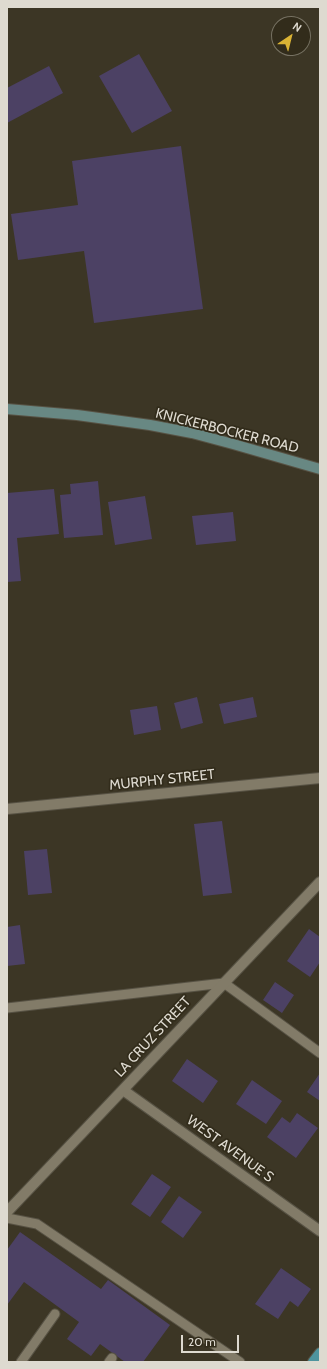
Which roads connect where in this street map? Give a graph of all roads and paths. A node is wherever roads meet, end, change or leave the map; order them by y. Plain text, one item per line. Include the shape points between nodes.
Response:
1 (7, 409) edge
2 (320, 469) edge
3 (320, 778) edge
4 (7, 810) edge
5 (320, 882) edge
6 (224, 983) junction
7 (7, 1008) edge
8 (320, 1053) edge
9 (123, 1090) junction
10 (7, 1212) edge
11 (7, 1218) edge
12 (320, 1231) edge
13 (55, 1314) dead end
14 (320, 1353) edge
15 (21, 1362) edge
16 (240, 1362) edge
17 (313, 1362) edge

1 - 2 main road, KNICKERBOCKER ROAD via 110,419 178,431
3 - 4 street, MURPHY STREET
5 - 6 street, LA CRUZ STREET
6 - 7 lane
6 - 8 lane
6 - 9 street, LA CRUZ STREET
9 - 10 street, LA CRUZ STREET
9 - 12 street, WEST AVENUE S
11 - 16 lane via 38,1224
13 - 15 lane
14 - 17 main road

